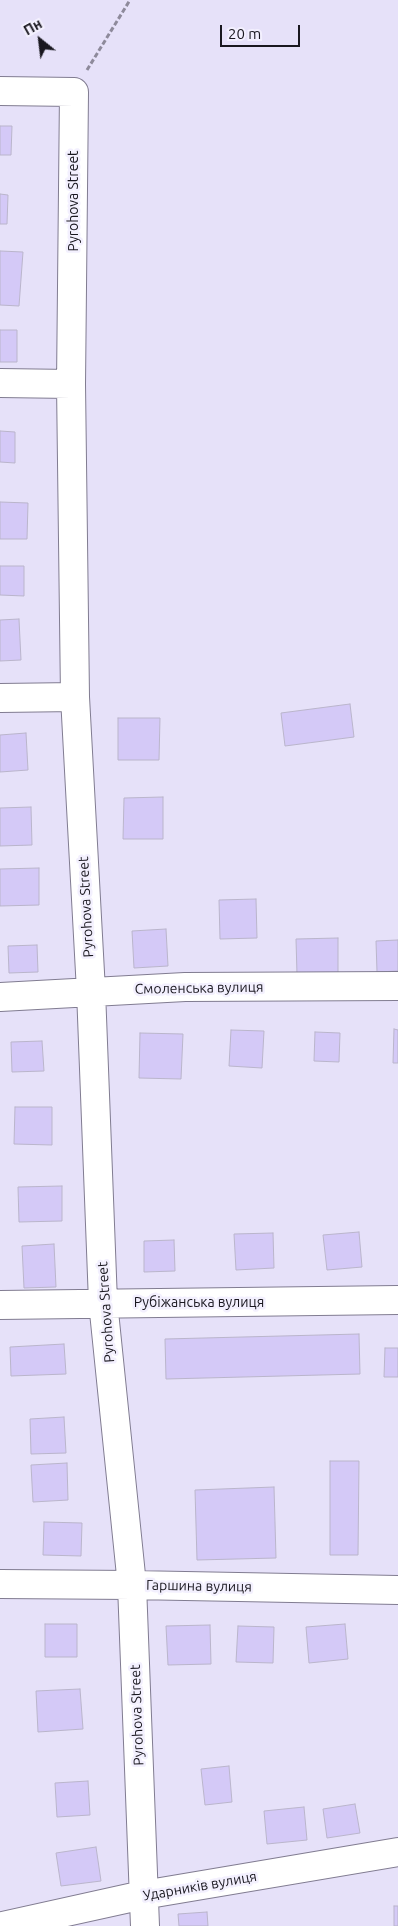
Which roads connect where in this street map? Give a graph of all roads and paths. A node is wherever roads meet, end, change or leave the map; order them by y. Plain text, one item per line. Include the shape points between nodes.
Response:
1 (130, 0) edge
2 (0, 92) edge
3 (74, 92) junction
4 (0, 383) edge
5 (71, 384) junction
6 (75, 697) junction
7 (0, 698) edge
8 (398, 986) edge
9 (91, 991) junction
10 (0, 997) edge
11 (398, 1300) edge
12 (103, 1302) junction
13 (0, 1305) edge
14 (0, 1584) edge
15 (132, 1585) junction
16 (398, 1590) edge
17 (398, 1852) edge
18 (143, 1895) junction
19 (3, 1926) edge
20 (144, 1926) edge

1 - 3 path
2 - 3 street
3 - 5 street, Pyrohova Street
4 - 5 street
5 - 6 street, Pyrohova Street
6 - 7 street
6 - 9 street, Pyrohova Street
8 - 9 street, Смоленська вулиця
9 - 10 street, Смоленська вулиця
9 - 12 street, Pyrohova Street
11 - 12 street, Рубіжанська вулиця
12 - 13 street, Рубіжанська вулиця
12 - 15 street, Pyrohova Street
14 - 15 street, Гаршина вулиця
15 - 16 street, Гаршина вулиця
15 - 18 street, Pyrohova Street
17 - 18 street, Ударників вулиця
18 - 19 street, Ударників вулиця
18 - 20 street, Pyrohova Street

